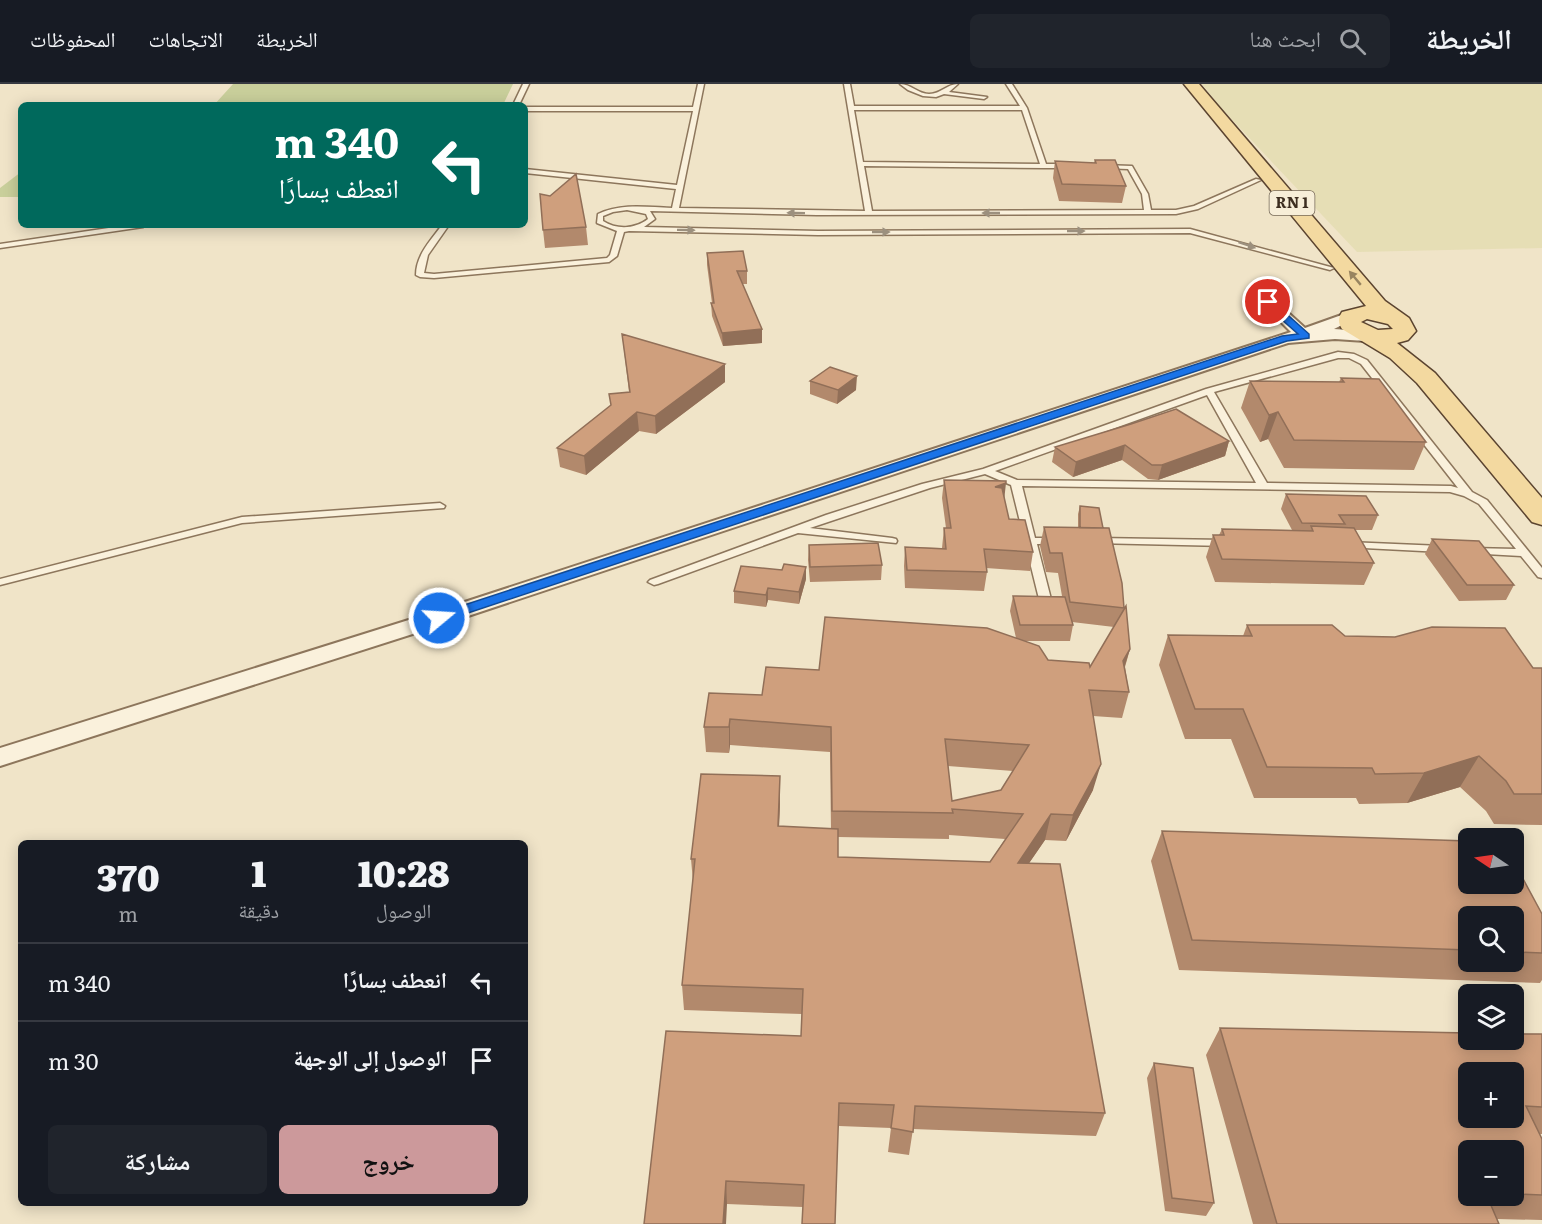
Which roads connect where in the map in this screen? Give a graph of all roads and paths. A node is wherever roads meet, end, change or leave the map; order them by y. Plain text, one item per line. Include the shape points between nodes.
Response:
1 (526, 84) edge
2 (701, 84) edge
3 (846, 84) edge
4 (903, 84) edge
5 (955, 84) edge
6 (1009, 84) edge
7 (1173, 84) edge
8 (1191, 84) edge
9 (946, 93) junction
10 (928, 97) junction
11 (984, 97) dead end
12 (517, 102) edge
13 (851, 108) junction
14 (934, 108) junction
15 (1024, 108) junction
16 (528, 109) edge
17 (696, 109) junction
18 (860, 164) junction
19 (1044, 166) junction
20 (1076, 166) edge
21 (1098, 167) edge
22 (528, 171) edge
23 (1258, 180) junction
24 (680, 188) junction
25 (635, 209) junction
26 (675, 210) junction
27 (1176, 212) junction
28 (869, 213) junction
29 (1148, 213) junction
30 (122, 228) edge
31 (444, 228) edge
32 (624, 229) junction
33 (1190, 231) junction
34 (0, 246) edge
35 (1330, 268) junction
36 (1268, 302) dead end
37 (1400, 323) junction
38 (1360, 327) junction
39 (1298, 336) junction
40 (1209, 391) junction
41 (986, 471) junction
42 (1016, 483) junction
43 (1263, 486) junction
44 (1542, 488) edge
45 (1468, 494) junction
46 (440, 506) dead end
47 (1542, 516) edge
48 (796, 530) junction
49 (892, 541) dead end
50 (1030, 541) junction
51 (1065, 541) edge
52 (1089, 541) edge
53 (1243, 543) edge
54 (1337, 545) edge
55 (1524, 553) junction
56 (1542, 575) edge
57 (0, 582) edge
58 (654, 582) dead end
59 (1046, 603) edge
60 (0, 757) edge

1 - 12 lane
2 - 17 lane
3 - 13 lane
4 - 10 lane
5 - 9 lane
6 - 15 lane
7 - 23 main road, RN 1
37 -> 8 main road, RN 1 via 1377,306
9 - 10 lane
9 - 11 lane
10 - 14 lane
13 - 14 lane
13 - 18 lane
14 - 15 lane
15 - 19 lane
16 - 17 lane
17 - 24 lane
18 - 19 lane
18 - 28 lane
19 - 20 lane
21 - 29 lane via 1130,167 1145,194
22 - 24 lane
23 - 27 lane via 1196,208
23 - 35 main road, RN 1
24 - 26 lane
25 - 26 lane
25 - 32 lane via 648,213 652,219
25 - 32 lane via 611,210 598,219 607,227
28 -> 26 lane
27 - 29 lane
27 - 33 lane
29 -> 28 lane
30 - 34 lane
31 - 32 lane via 425,256 420,275 609,260
32 -> 33 lane via 818,233
33 -> 35 lane
35 - 38 main road, RN 1
36 - 39 street
37 - 38 main road via 1370,313
37 - 38 main road via 1403,334
37 - 44 main road, RN 1 via 1433,367
38 - 39 street
38 - 39 street via 1335,334
38 - 47 main road via 1426,378
39 - 60 street via 439,618
40 - 41 lane
40 - 43 lane
40 - 45 lane via 1338,355 1359,358
41 - 42 lane
41 - 48 lane via 926,486
42 - 43 lane
42 - 50 lane
43 - 45 lane via 1451,489
45 - 55 lane via 1483,502
46 - 57 lane via 242,520
48 - 49 lane
48 - 58 lane
50 - 51 lane
50 - 59 lane
52 - 53 lane
54 - 55 lane
55 - 56 lane

